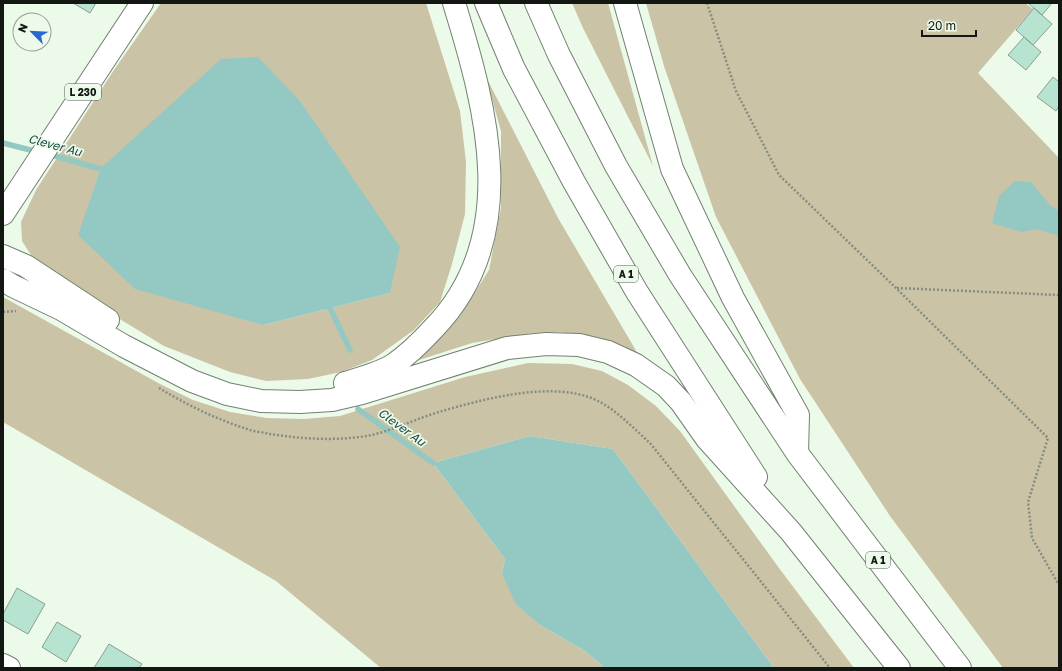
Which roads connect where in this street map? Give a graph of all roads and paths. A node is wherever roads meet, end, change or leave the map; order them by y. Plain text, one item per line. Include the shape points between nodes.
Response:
1 (454, 3) edge
2 (486, 3) edge
3 (536, 3) edge
4 (625, 3) edge
5 (707, 3) edge
6 (140, 5) edge
7 (3, 214) edge
8 (3, 256) edge
9 (3, 280) edge
10 (896, 288) junction
11 (1059, 296) edge
12 (367, 436) dead end
13 (797, 453) junction
14 (791, 532) junction
15 (1059, 585) edge
16 (3, 664) edge
17 (9, 668) edge
18 (830, 668) edge
19 (898, 668) edge
20 (960, 668) edge

1 - 8 main road via 485,120 490,180 488,215 481,249 468,280 450,310 416,346 392,366 334,386 294,389 229,380 182,362 124,330 26,266
2 - 14 main road, A 1 via 518,76 574,182 637,292
3 - 13 main road, A 1 via 559,55 616,166 680,275
4 - 13 main road via 672,169 733,298 798,415
5 - 10 path via 736,91 779,175
6 - 7 main road, L 230
9 - 14 main road via 192,381 227,394 261,401 332,400 507,348 546,344 579,345 608,352 636,365 666,386 707,438
10 - 11 path
10 - 15 path via 1048,438 1028,502 1032,538
12 - 18 path via 392,430 439,412 503,396 536,391 570,392 596,400 619,414 650,443
13 - 20 main road, A 1
14 - 19 main road, A 1
16 - 17 main road

